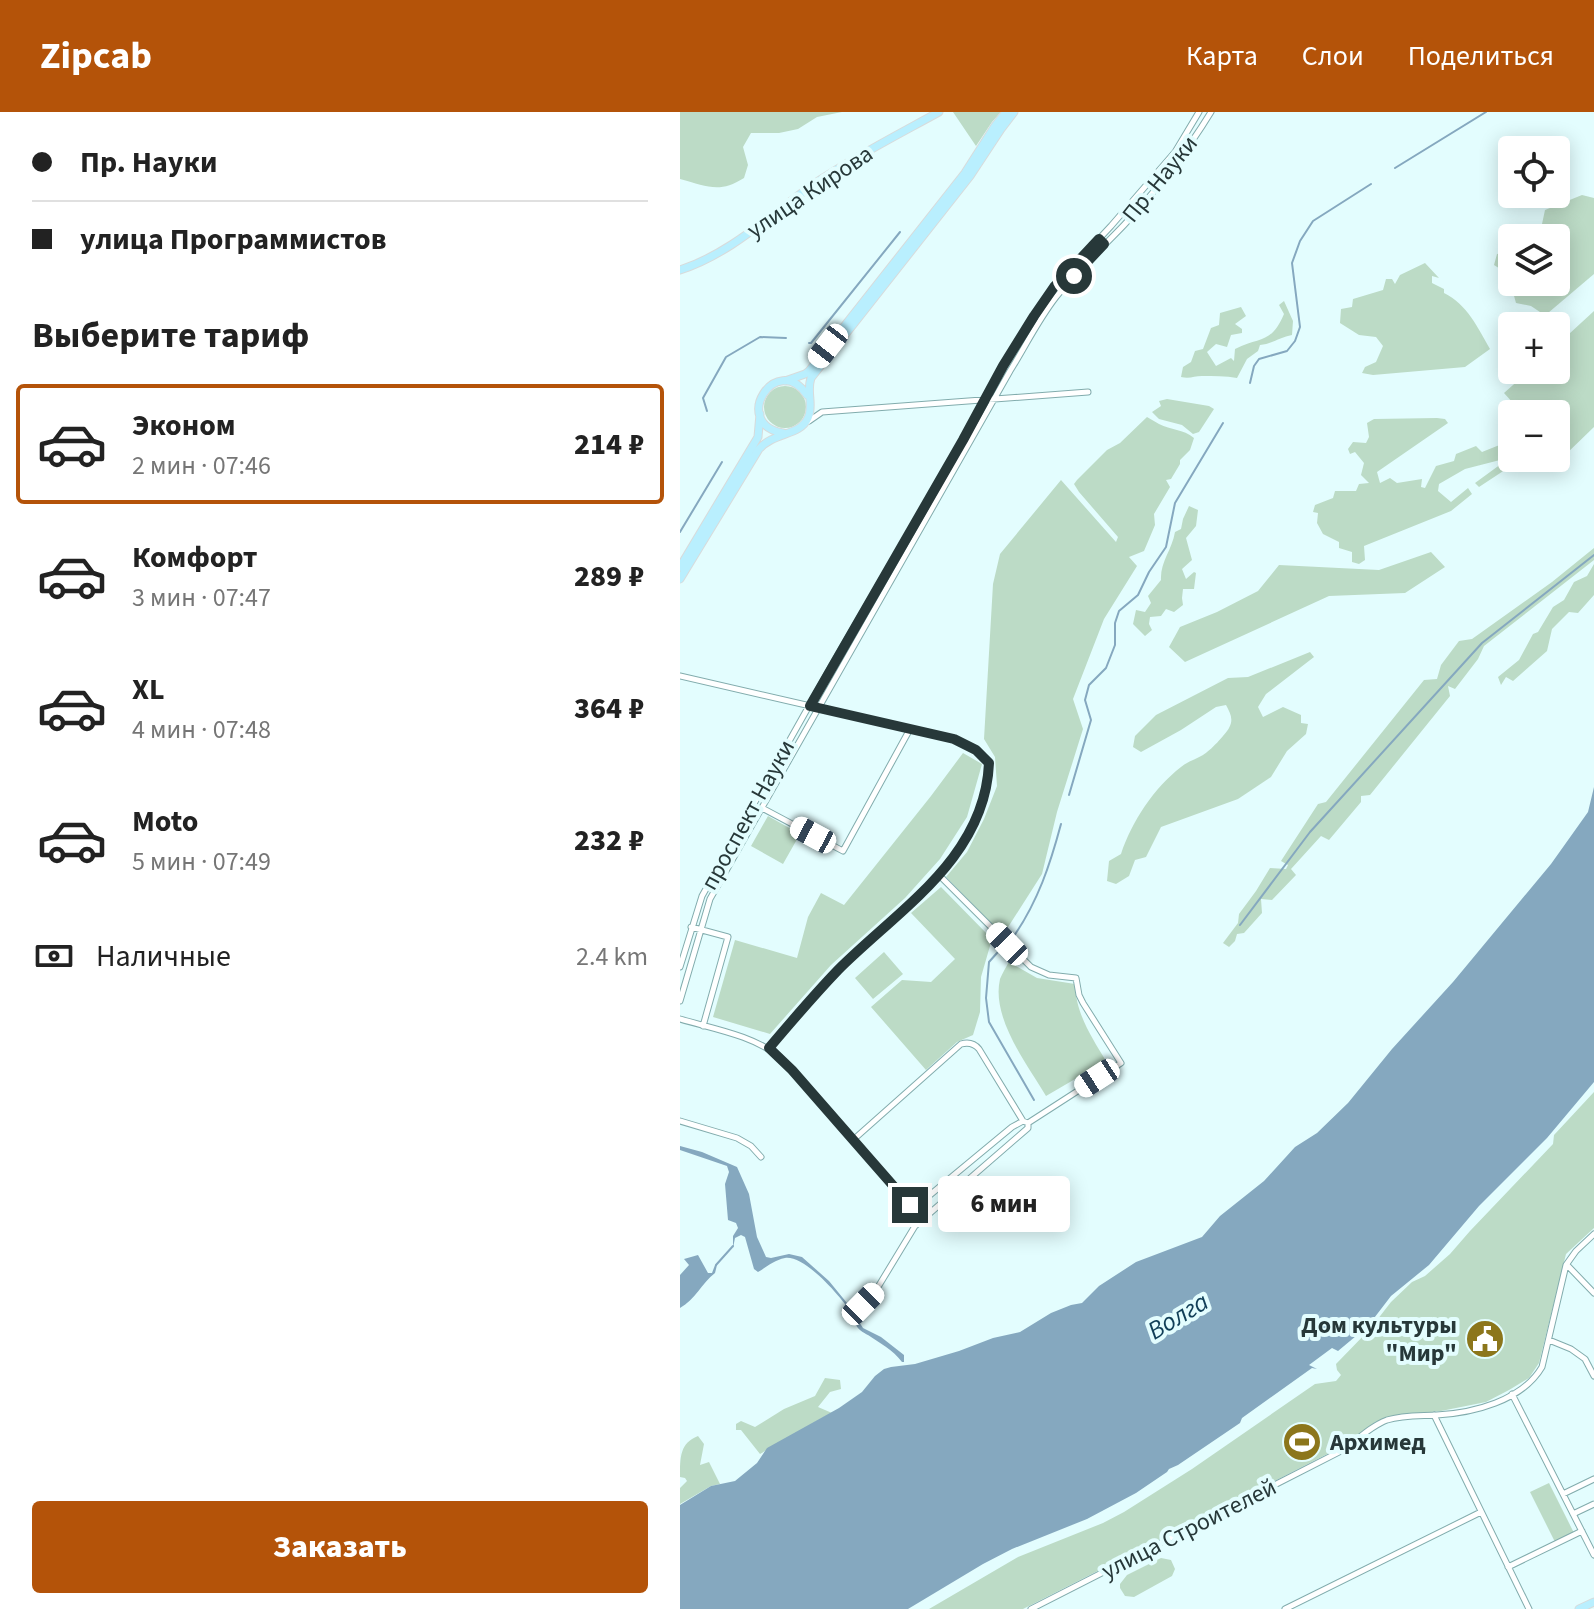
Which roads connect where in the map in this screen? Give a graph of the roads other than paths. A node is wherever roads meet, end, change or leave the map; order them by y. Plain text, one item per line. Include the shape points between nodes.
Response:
1 (939, 112) edge
2 (1006, 112) edge
3 (1014, 112) edge
4 (1199, 112) edge
5 (1211, 112) edge
6 (929, 114) edge
7 (1099, 239) junction
8 (1104, 244) junction
9 (680, 270) edge
10 (785, 381) junction
11 (1088, 392) dead end
12 (809, 398) junction
13 (995, 398) junction
14 (985, 399) junction
15 (822, 412) junction
16 (760, 414) junction
17 (802, 427) junction
18 (793, 431) junction
19 (680, 567) edge
20 (680, 579) edge
21 (680, 676) edge
22 (810, 706) junction
23 (819, 708) junction
24 (910, 729) junction
25 (762, 808) junction
26 (939, 875) junction
27 (691, 927) junction
28 (701, 930) junction
29 (680, 967) edge
30 (680, 1001) edge
31 (680, 1019) edge
32 (703, 1026) junction
33 (769, 1048) junction
34 (680, 1121) edge
35 (1026, 1124) junction
36 (853, 1140) junction
37 (761, 1157) dead end
38 (937, 1188) junction
39 (946, 1199) junction
40 (913, 1209) junction
41 (923, 1220) junction
42 (1594, 1234) edge
43 (1566, 1265) junction
44 (1594, 1293) edge
45 (863, 1304) dead end
46 (1549, 1340) junction
47 (1594, 1376) edge
48 (1512, 1394) junction
49 (1434, 1415) junction
50 (1594, 1479) edge
51 (1563, 1494) junction
52 (1594, 1504) edge
53 (1481, 1512) junction
54 (1573, 1514) junction
55 (1582, 1531) junction
56 (1594, 1555) edge
57 (1508, 1567) junction
58 (1594, 1602) edge
59 (1031, 1609) edge
60 (1285, 1609) edge
61 (1529, 1609) edge
62 (1579, 1609) edge

1 - 6 main road, улица Кирова
2 - 10 main road via 965,173 809,371
3 - 12 main road via 814,374
4 - 7 street, проспект Науки via 1175,152
5 - 8 street, Пр. Науки via 1184,155
6 - 9 main road, улица Кирова via 820,180 725,248
7 - 8 street
7 - 14 street, проспект Науки via 1054,287
8 - 13 street, Пр. Науки via 1054,300
10 - 12 main road via 799,385
10 - 16 main road via 763,392
11 - 13 street
12 - 15 street
12 - 17 main road
13 - 14 street
13 - 23 street, проспект Науки
14 - 15 street
14 - 22 street, проспект Науки
15 - 17 street
16 - 18 main road via 769,428
16 - 19 main road via 758,437
17 - 18 main road
18 - 20 main road via 759,449
21 - 22 street
22 - 23 street
22 - 27 street, проспект Науки via 702,896
23 - 24 street
23 - 25 street, проспект Науки
24 - 25 street via 843,851
24 - 26 street via 954,739 989,763 980,812
25 - 28 street, проспект Науки via 710,899
26 - 33 street via 839,970
26 - 35 street via 1031,967 1076,978 1083,1003 1121,1063
27 - 28 street
27 - 29 street, проспект Науки
28 - 30 street, проспект Науки
28 - 32 street via 728,937
31 - 32 street
32 - 33 street
33 - 36 street
34 - 37 street via 737,1138
35 - 36 street via 979,1049 966,1042
35 - 38 street via 1012,1127
35 - 39 street
36 - 40 street
38 - 39 street
38 - 40 street
39 - 41 street
40 - 41 street
41 - 45 street
42 - 43 street
43 - 44 street
43 - 46 street
46 - 47 street via 1585,1359
46 - 48 street via 1538,1374
48 - 49 street, улица Строителей via 1470,1410
48 - 51 street
49 - 53 street
49 - 59 street, улица Строителей via 1384,1422 1341,1451
50 - 51 street
51 - 54 street
52 - 54 street
53 - 57 street
53 - 60 street
54 - 55 street
55 - 56 street
55 - 57 street
57 - 61 street
58 - 62 main road

